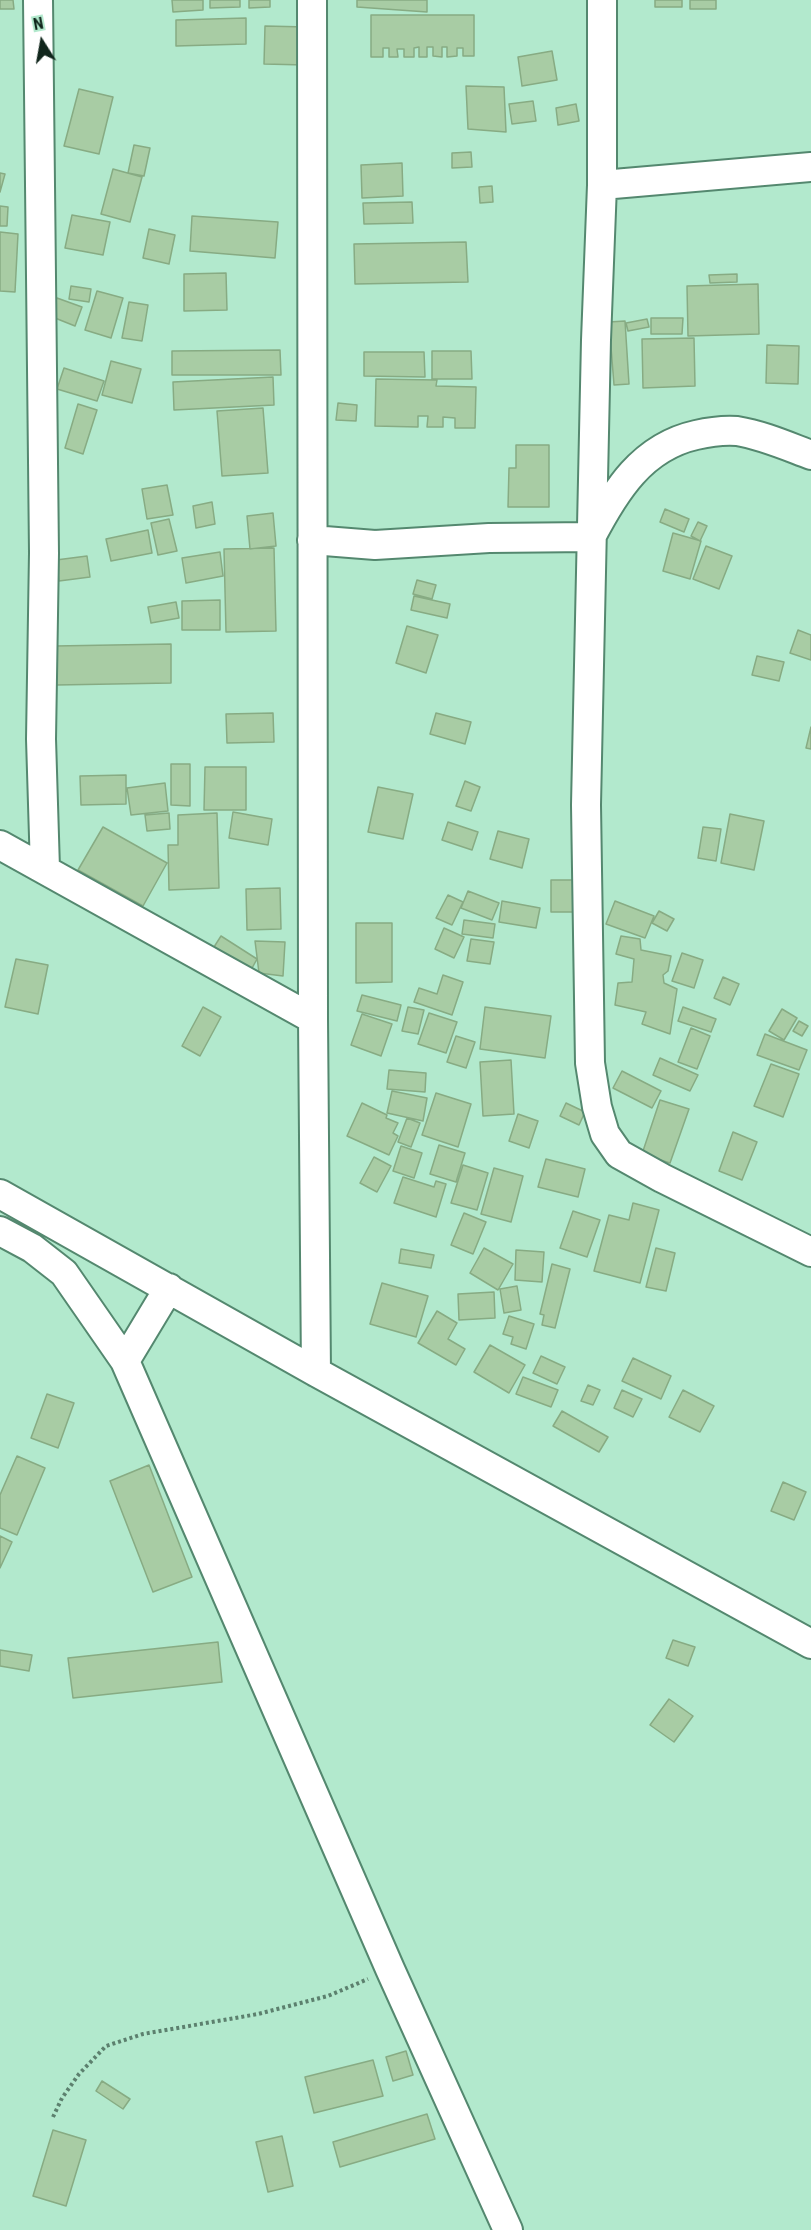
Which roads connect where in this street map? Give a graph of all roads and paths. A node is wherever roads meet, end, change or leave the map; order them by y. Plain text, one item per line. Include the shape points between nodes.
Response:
1 (38, 0) edge
2 (312, 0) edge
3 (602, 0) edge
4 (811, 167) edge
5 (602, 185) junction
6 (811, 455) edge
7 (591, 537) junction
8 (312, 540) junction
9 (0, 845) edge
10 (45, 869) junction
11 (313, 1019) junction
12 (0, 1194) edge
13 (0, 1231) edge
14 (811, 1252) edge
15 (169, 1288) junction
16 (125, 1360) junction
17 (316, 1371) junction
18 (811, 1644) edge
19 (390, 1969) junction
20 (53, 2117) dead end
21 (508, 2230) edge

1 - 10 street
2 - 8 street
3 - 5 street
4 - 5 street
5 - 7 street
6 - 7 street via 736,431 684,438 660,448 634,469 610,500
7 - 8 street via 375,544
7 - 14 street via 587,987 590,1064 605,1134 619,1154
8 - 11 street
9 - 10 street
10 - 11 street
11 - 17 street
12 - 15 street
13 - 16 street via 32,1248 64,1273
15 - 16 street
15 - 17 street
16 - 19 street
17 - 18 street
19 - 20 path via 328,1996 258,2014 143,2034 106,2046 79,2074
19 - 21 street

